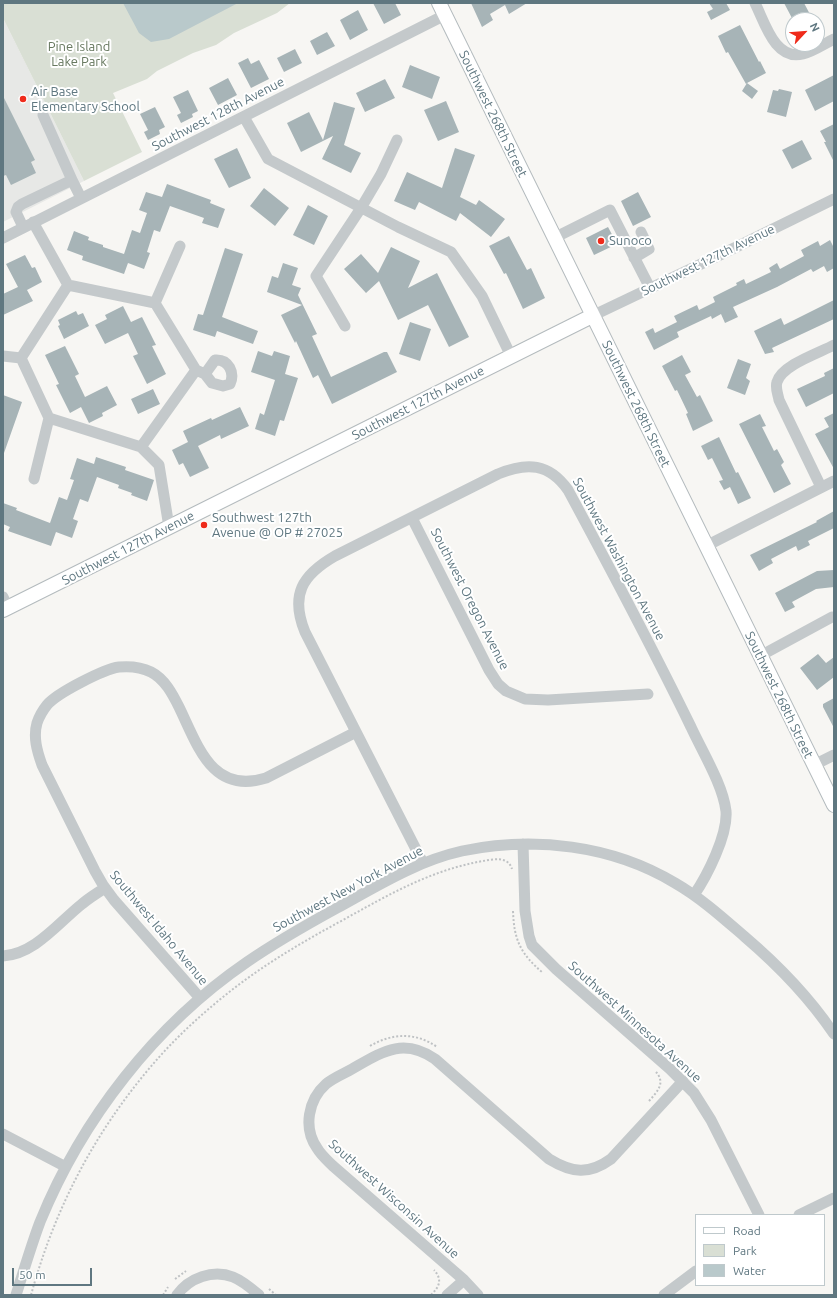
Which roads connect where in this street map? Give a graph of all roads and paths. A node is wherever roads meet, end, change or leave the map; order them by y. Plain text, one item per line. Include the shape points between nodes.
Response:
1 (755, 3) edge
2 (442, 9) edge
3 (834, 40) edge
4 (43, 115) dead end
5 (244, 117) junction
6 (397, 140) dead end
7 (72, 180) junction
8 (81, 198) junction
9 (834, 199) edge
10 (361, 208) junction
11 (33, 222) junction
12 (23, 228) junction
13 (641, 232) dead end
14 (3, 238) edge
15 (554, 238) junction
16 (180, 246) dead end
17 (634, 258) junction
18 (68, 285) junction
19 (650, 288) junction
20 (154, 303) junction
21 (592, 316) junction
22 (345, 326) dead end
23 (834, 345) edge
24 (3, 356) edge
25 (511, 356) junction
26 (20, 358) junction
27 (49, 418) junction
28 (141, 447) junction
29 (34, 479) dead end
30 (834, 481) edge
31 (821, 487) junction
32 (412, 518) junction
33 (169, 527) junction
34 (706, 546) junction
35 (5, 605) edge
36 (832, 617) dead end
37 (760, 656) junction
38 (648, 694) dead end
39 (356, 732) junction
40 (834, 755) edge
41 (814, 765) junction
42 (834, 805) edge
43 (523, 844) junction
44 (423, 863) junction
45 (105, 888) junction
46 (694, 895) junction
47 (3, 956) edge
48 (200, 998) junction
49 (834, 1034) edge
50 (683, 1081) junction
51 (3, 1134) edge
52 (66, 1167) junction
53 (834, 1198) edge
54 (758, 1214) edge
55 (801, 1214) edge
56 (695, 1273) edge
57 (464, 1280) junction
58 (16, 1295) edge
59 (177, 1295) edge
60 (259, 1295) edge
61 (447, 1295) edge
62 (478, 1295) edge
63 (664, 1295) edge

1 - 3 street via 777,46 788,54 803,54
2 - 5 street, Southwest 128th Avenue
2 - 15 main road, Southwest 268th Street
4 - 7 street
5 - 8 street, Southwest 128th Avenue
5 - 10 street via 268,159
6 - 10 street
7 - 8 street
7 - 12 street via 18,207 16,212
8 - 11 street, Southwest 128th Avenue
9 - 19 street, Southwest 127th Avenue
10 - 22 street via 316,276
10 - 25 street via 451,252 482,296
11 - 12 street, Southwest 128th Avenue
11 - 18 street
12 - 14 street, Southwest 128th Avenue
13 - 17 street via 649,249
15 - 17 street via 610,210
15 - 21 main road, Southwest 268th Street
16 - 20 street
17 - 19 street
18 - 20 street
18 - 26 street
19 - 21 street, Southwest 127th Avenue
20 - 28 street via 201,372
21 - 25 main road, Southwest 127th Avenue
21 - 34 main road, Southwest 268th Street
23 - 31 street via 790,367 781,374 776,390
24 - 26 street
25 - 33 main road, Southwest 127th Avenue
26 - 27 street
27 - 28 street
27 - 29 street
28 - 33 street via 159,465
30 - 31 street
31 - 34 street
32 - 38 street, Southwest Oregon Avenue via 489,670 506,691 535,700
32 - 39 street, Southwest Washington Avenue via 323,563 312,571 300,590 301,622
32 - 46 street, Southwest Washington Avenue via 509,469 522,466 545,469 561,480 580,511 674,694 723,798 726,813 722,836 703,881
33 - 35 main road, Southwest 127th Avenue
34 - 37 main road, Southwest 268th Street
36 - 37 street
37 - 41 main road, Southwest 268th Street
39 - 44 street, Southwest Washington Avenue
39 - 45 street, Southwest Idaho Avenue via 266,778 245,782 220,775 210,766 167,686 153,673 142,668 117,667 55,698 40,714 36,724 37,752
40 - 41 street
41 - 42 main road, Southwest 268th Street
43 - 44 street, Southwest New York Avenue via 460,852
43 - 46 street, Southwest New York Avenue via 586,849 610,855 654,871
43 - 50 street, Southwest Minnesota Avenue via 524,911 532,945 556,970
44 - 48 street, Southwest New York Avenue via 289,935 246,962
45 - 47 street via 34,945 18,954
45 - 48 street, Southwest Idaho Avenue
46 - 49 street, Southwest New York Avenue via 774,962 810,1000
48 - 52 street, Southwest New York Avenue via 158,1039 118,1086 96,1116
50 - 54 street, Southwest Minnesota Avenue via 707,1111
50 - 57 street, Southwest Wisconsin Avenue via 611,1159 593,1168 577,1171 549,1159 425,1052 394,1048 327,1083 316,1096 309,1115 310,1134 317,1148 333,1166
51 - 52 street
52 - 58 street, Southwest New York Avenue via 40,1222
53 - 55 street
56 - 63 street
57 - 61 street
57 - 62 street, Southwest Wisconsin Avenue
59 - 60 street via 196,1279 215,1274 233,1277

